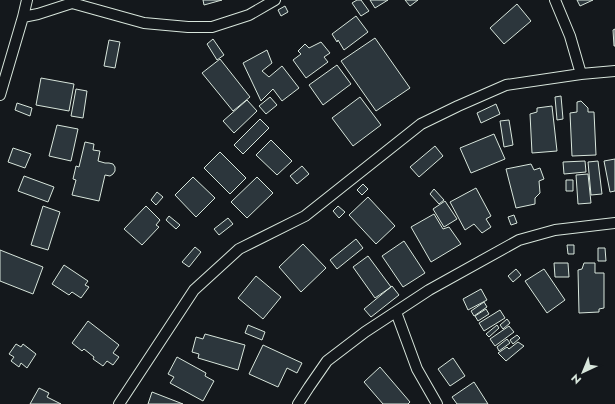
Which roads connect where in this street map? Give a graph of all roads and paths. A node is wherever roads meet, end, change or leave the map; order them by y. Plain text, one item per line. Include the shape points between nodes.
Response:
1 (27, 0) edge
2 (275, 0) edge
3 (555, 0) edge
4 (71, 1) edge
5 (23, 17) junction
6 (615, 71) edge
7 (581, 74) junction
8 (0, 95) edge
9 (615, 223) edge
10 (396, 312) junction
11 (119, 404) edge
12 (298, 404) edge
13 (437, 404) edge

1 - 5 street
2 - 4 street via 249,15 212,27 144,23
3 - 7 street via 570,36
4 - 5 street
5 - 8 street
6 - 7 street
7 - 11 street via 506,85 421,124 305,216 239,249 194,290
9 - 10 street via 555,230 519,240
10 - 12 street via 327,361
10 - 13 street via 417,369

